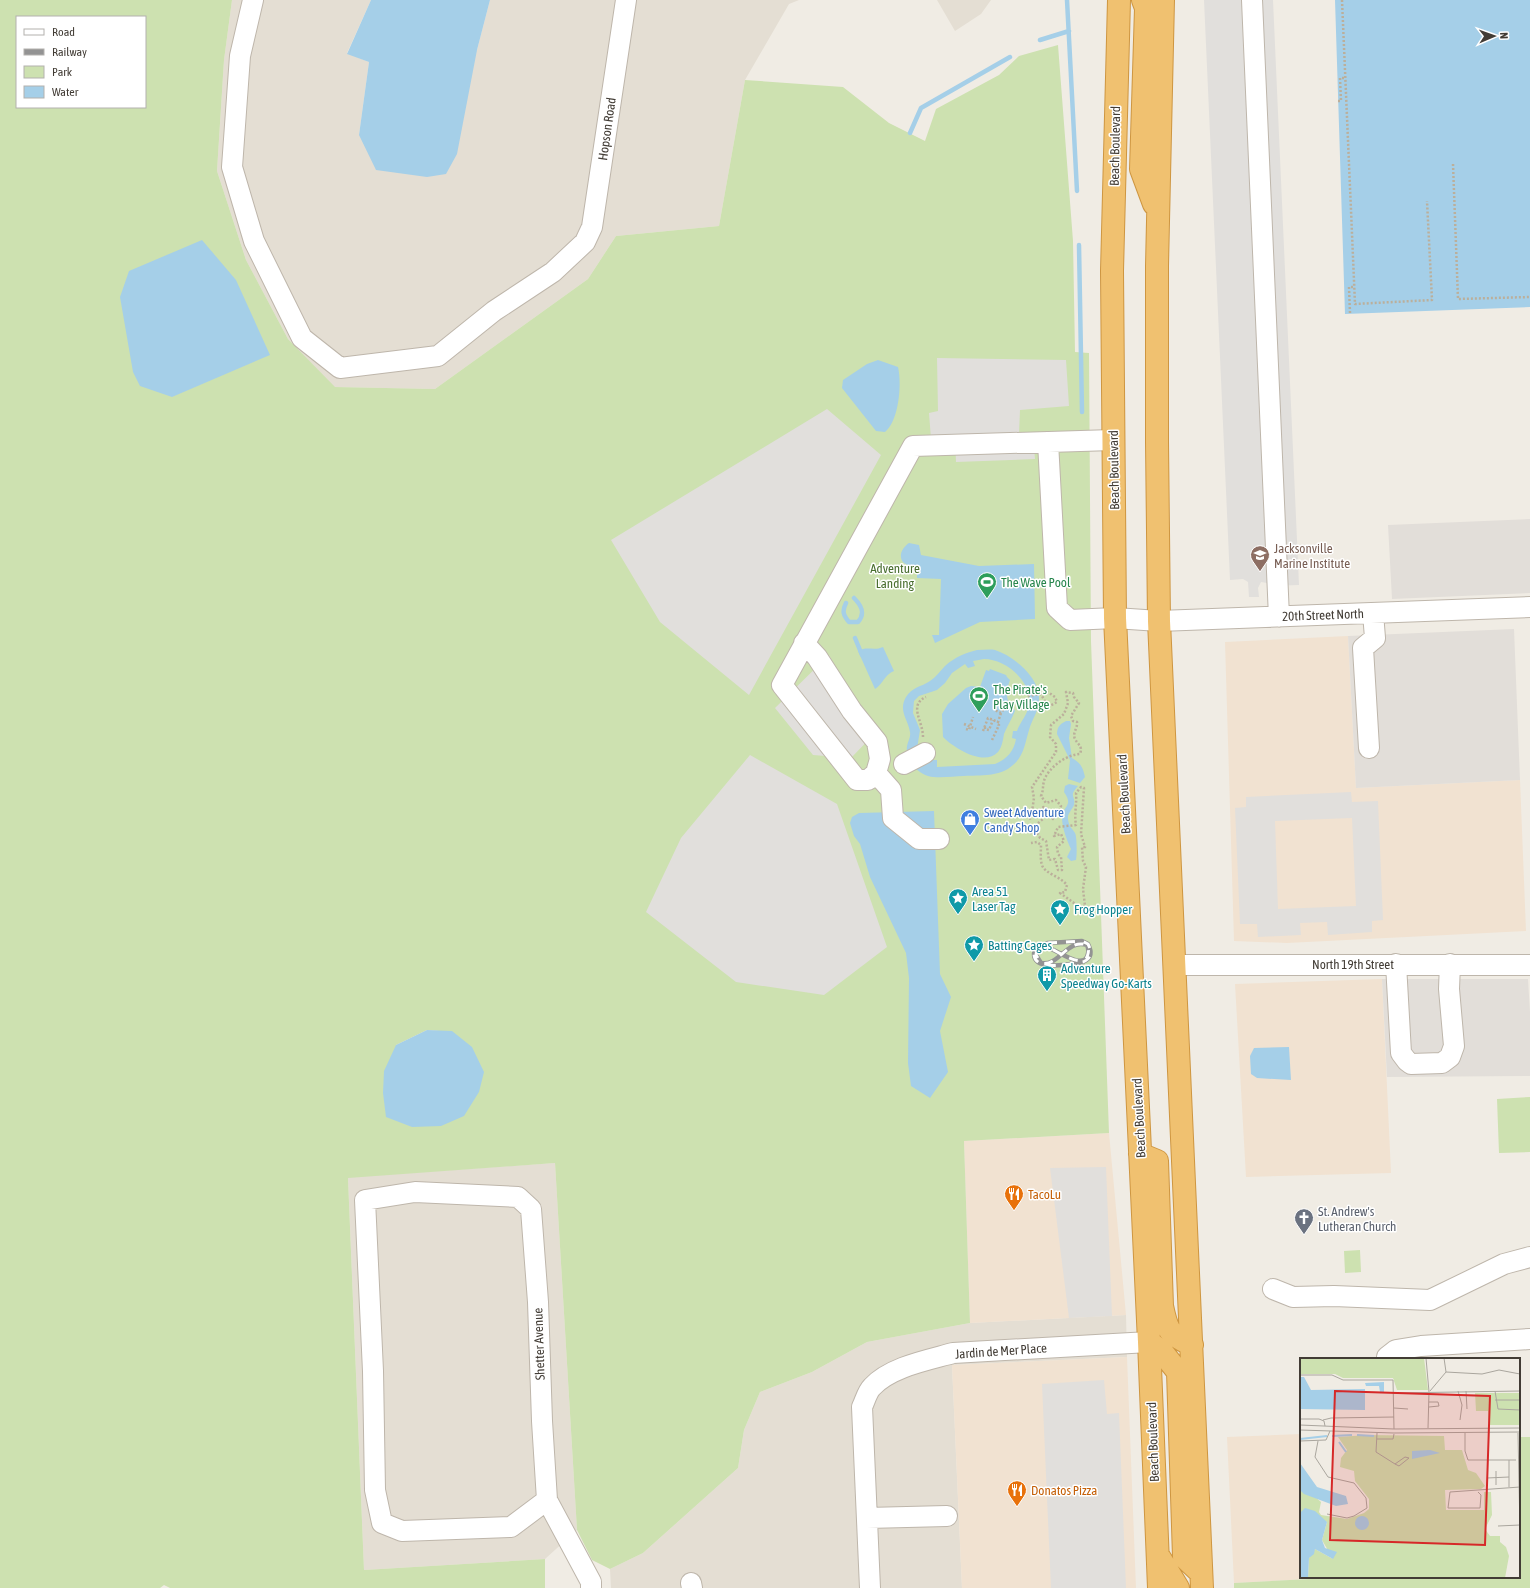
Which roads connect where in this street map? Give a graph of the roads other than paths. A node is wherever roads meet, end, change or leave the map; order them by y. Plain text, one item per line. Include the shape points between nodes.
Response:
1 (253, 0) edge
2 (626, 0) edge
3 (1119, 0) edge
4 (1143, 0) edge
5 (1163, 0) edge
6 (1252, 0) edge
7 (1158, 217) junction
8 (1113, 440) junction
9 (1048, 442) junction
10 (1530, 608) edge
11 (1373, 613) junction
12 (1279, 617) junction
13 (1116, 618) junction
14 (1159, 621) junction
15 (804, 643) junction
16 (923, 748) road end
17 (1369, 748) dead end
18 (904, 764) dead end
19 (876, 773) junction
20 (939, 839) dead end
21 (1396, 964) junction
22 (1450, 964) junction
23 (1175, 965) junction
24 (1530, 965) edge
25 (1140, 1154) junction
26 (1530, 1257) edge
27 (1273, 1289) dead end
28 (1530, 1339) edge
29 (1149, 1342) junction
30 (1192, 1345) junction
31 (1387, 1357) dead end
32 (547, 1500) junction
33 (947, 1516) dead end
34 (867, 1518) junction
35 (1157, 1554) junction
36 (1202, 1580) edge
37 (591, 1588) edge
38 (870, 1588) edge
39 (1159, 1588) edge
40 (1178, 1588) edge

1 - 2 street, Hopson Road via 240,56 232,167 254,241 302,338 340,368 438,356 494,311 553,272 585,242 592,228
3 - 8 highway, Beach Boulevard via 1112,272
4 - 7 highway via 1146,8 1142,169
5 - 7 highway
6 - 12 street
7 - 14 highway
8 - 9 street
8 - 13 highway, Beach Boulevard
9 - 13 street, 20th Street North via 1057,608 1070,620
9 - 15 street via 912,446
10 - 11 street, 20th Street North
11 - 12 street, 20th Street North
11 - 17 street via 1375,638 1363,648
12 - 14 street, 20th Street North
13 - 14 street, 20th Street North
13 - 25 highway, Beach Boulevard
14 - 23 highway
15 - 19 street via 817,657 852,711 877,742 880,759
15 - 19 street via 782,685 857,780 868,780
16 - 18 street
19 - 20 street via 891,790 893,818 919,839
21 - 22 street, North 19th Street
21 - 22 street via 1401,1053 1411,1064 1442,1063 1450,1057 1454,1046 1449,989
21 - 23 street, North 19th Street
22 - 24 street, North 19th Street
23 - 30 highway
25 - 29 highway, Beach Boulevard
25 - 30 highway via 1157,1161 1162,1306 1166,1326 1176,1338
26 - 27 street via 1504,1264 1430,1300 1293,1297
28 - 31 street via 1421,1346 1396,1350
29 - 34 street, Jardin de Mer Place via 953,1353 888,1374 871,1388 862,1407
29 - 35 highway, Beach Boulevard
29 - 36 highway via 1163,1353 1178,1372 1184,1557
30 - 36 highway
32 - 32 street, Shetter Avenue via 531,1209 518,1197 415,1192 365,1200 373,1371 375,1490 382,1523 402,1531 512,1526
32 - 37 street, Shetter Avenue via 591,1582
33 - 34 street
34 - 38 street, Jardin de Mer Place
35 - 39 highway, Beach Boulevard
35 - 40 highway

